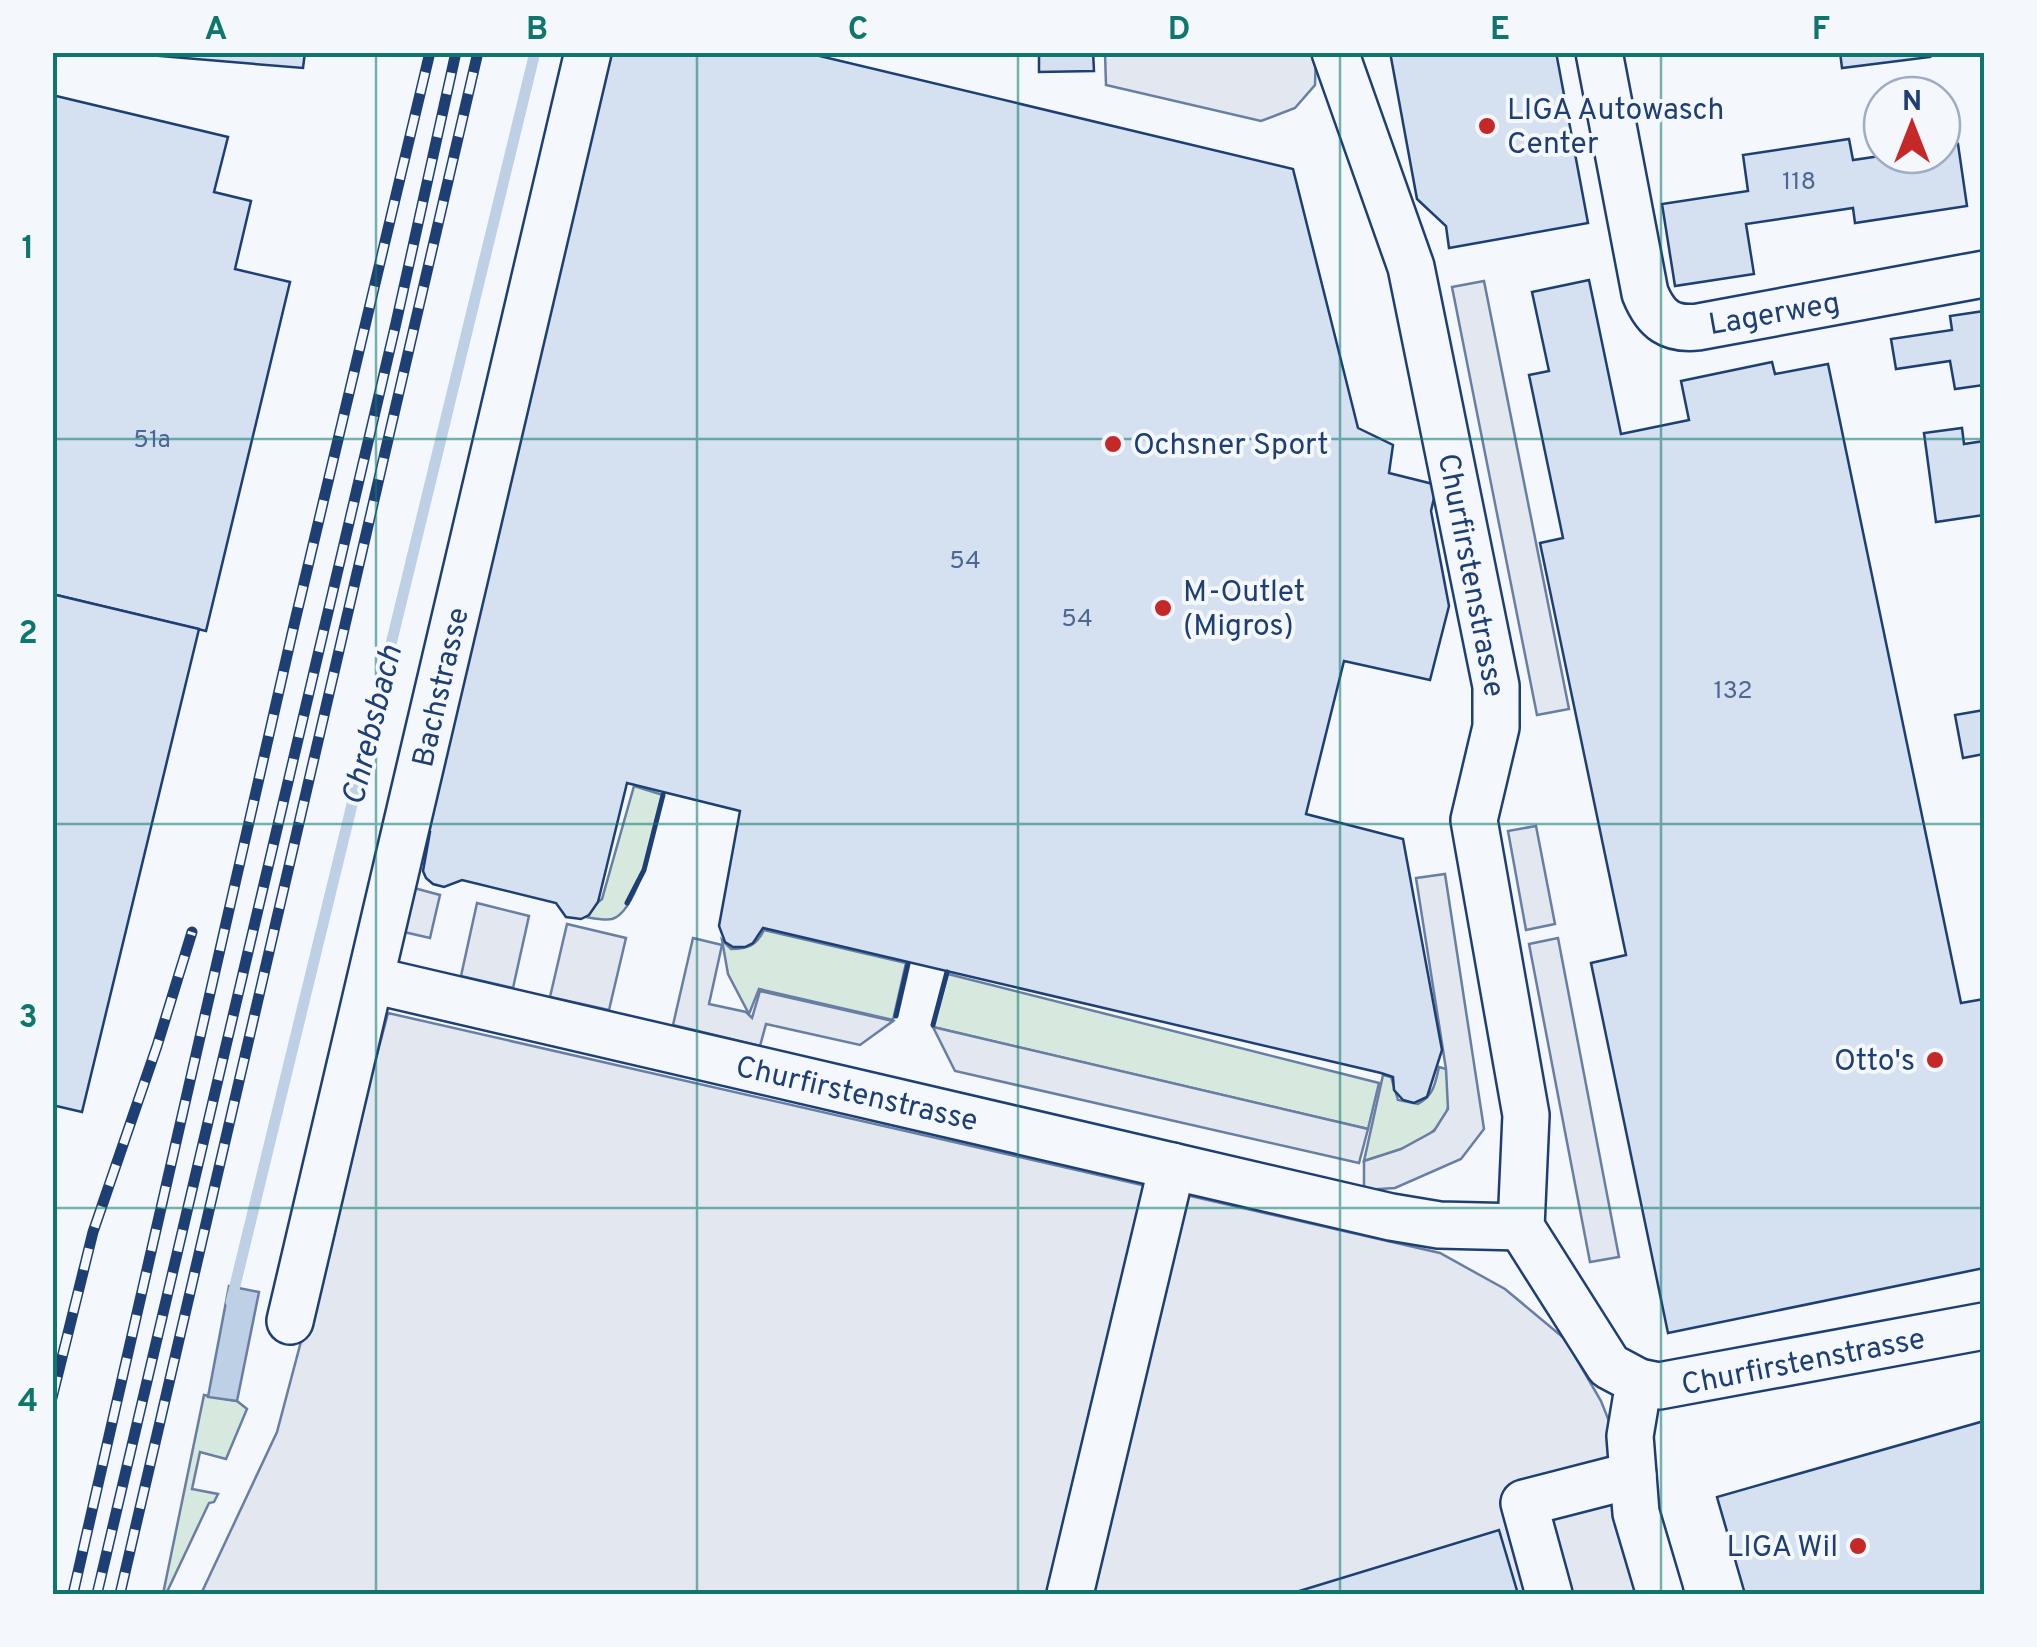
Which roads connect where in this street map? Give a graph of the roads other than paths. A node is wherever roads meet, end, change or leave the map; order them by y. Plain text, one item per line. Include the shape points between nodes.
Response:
1 (588, 52) edge
2 (1335, 52) edge
3 (1600, 52) edge
4 (1984, 274) edge
5 (372, 980) junction
6 (1172, 1166) junction
7 (1521, 1227) junction
8 (290, 1322) dead end
9 (1984, 1326) edge
10 (1639, 1382) junction
11 (1633, 1475) junction
12 (1070, 1594) edge
13 (1550, 1594) edge
14 (1660, 1594) edge

1 - 5 street, Bachstrasse
2 - 7 street, Churfirstenstrasse via 1410,267 1496,686 1496,727 1474,820 1526,1115
3 - 4 street, Lagerweg via 1645,293 1662,322 1698,328
5 - 6 street, Churfirstenstrasse
5 - 8 street, Bachstrasse
6 - 7 street, Churfirstenstrasse via 1415,1222
6 - 12 street
7 - 10 street, Churfirstenstrasse via 1598,1353
9 - 10 street, Churfirstenstrasse via 1680,1385
10 - 11 street via 1630,1436
11 - 13 street via 1524,1503
11 - 14 street via 1636,1513

